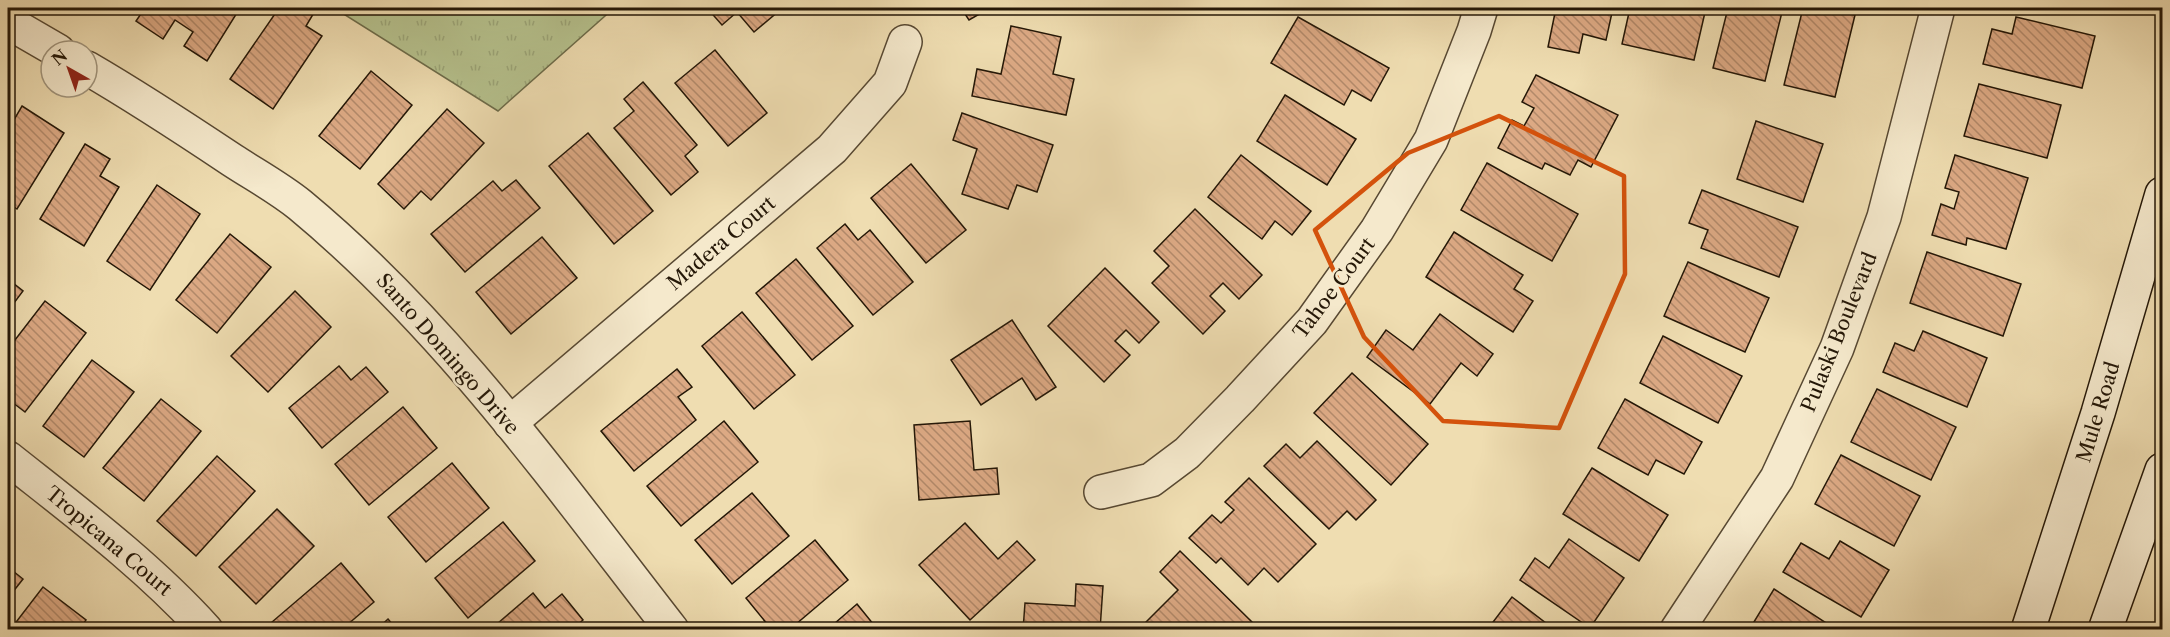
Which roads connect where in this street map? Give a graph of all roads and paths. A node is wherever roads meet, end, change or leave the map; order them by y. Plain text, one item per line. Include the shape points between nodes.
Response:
1 (1481, 8) edge
2 (1938, 8) edge
3 (8, 22) edge
4 (39, 40) edge
5 (904, 42) dead end
6 (99, 75) edge
7 (2163, 194) edge
8 (510, 423) junction
9 (8, 458) edge
10 (2163, 470) edge
11 (1101, 492) dead end
12 (206, 630) edge
13 (672, 630) edge
14 (1677, 630) edge
15 (2028, 630) edge
16 (2105, 630) edge

1 - 11 street, Tahoe Court via 1431,140 1377,230 1312,321 1187,453 1151,480
2 - 14 street, Pulaski Boulevard via 1884,217 1837,348 1777,478
3 - 4 street
5 - 8 street, Madera Court via 890,83 832,149
6 - 8 street, Santo Domingo Drive via 298,203 381,276
7 - 15 street, Mule Road
8 - 13 street, Santo Domingo Drive
9 - 12 street, Tropicana Court via 140,564
10 - 16 street

